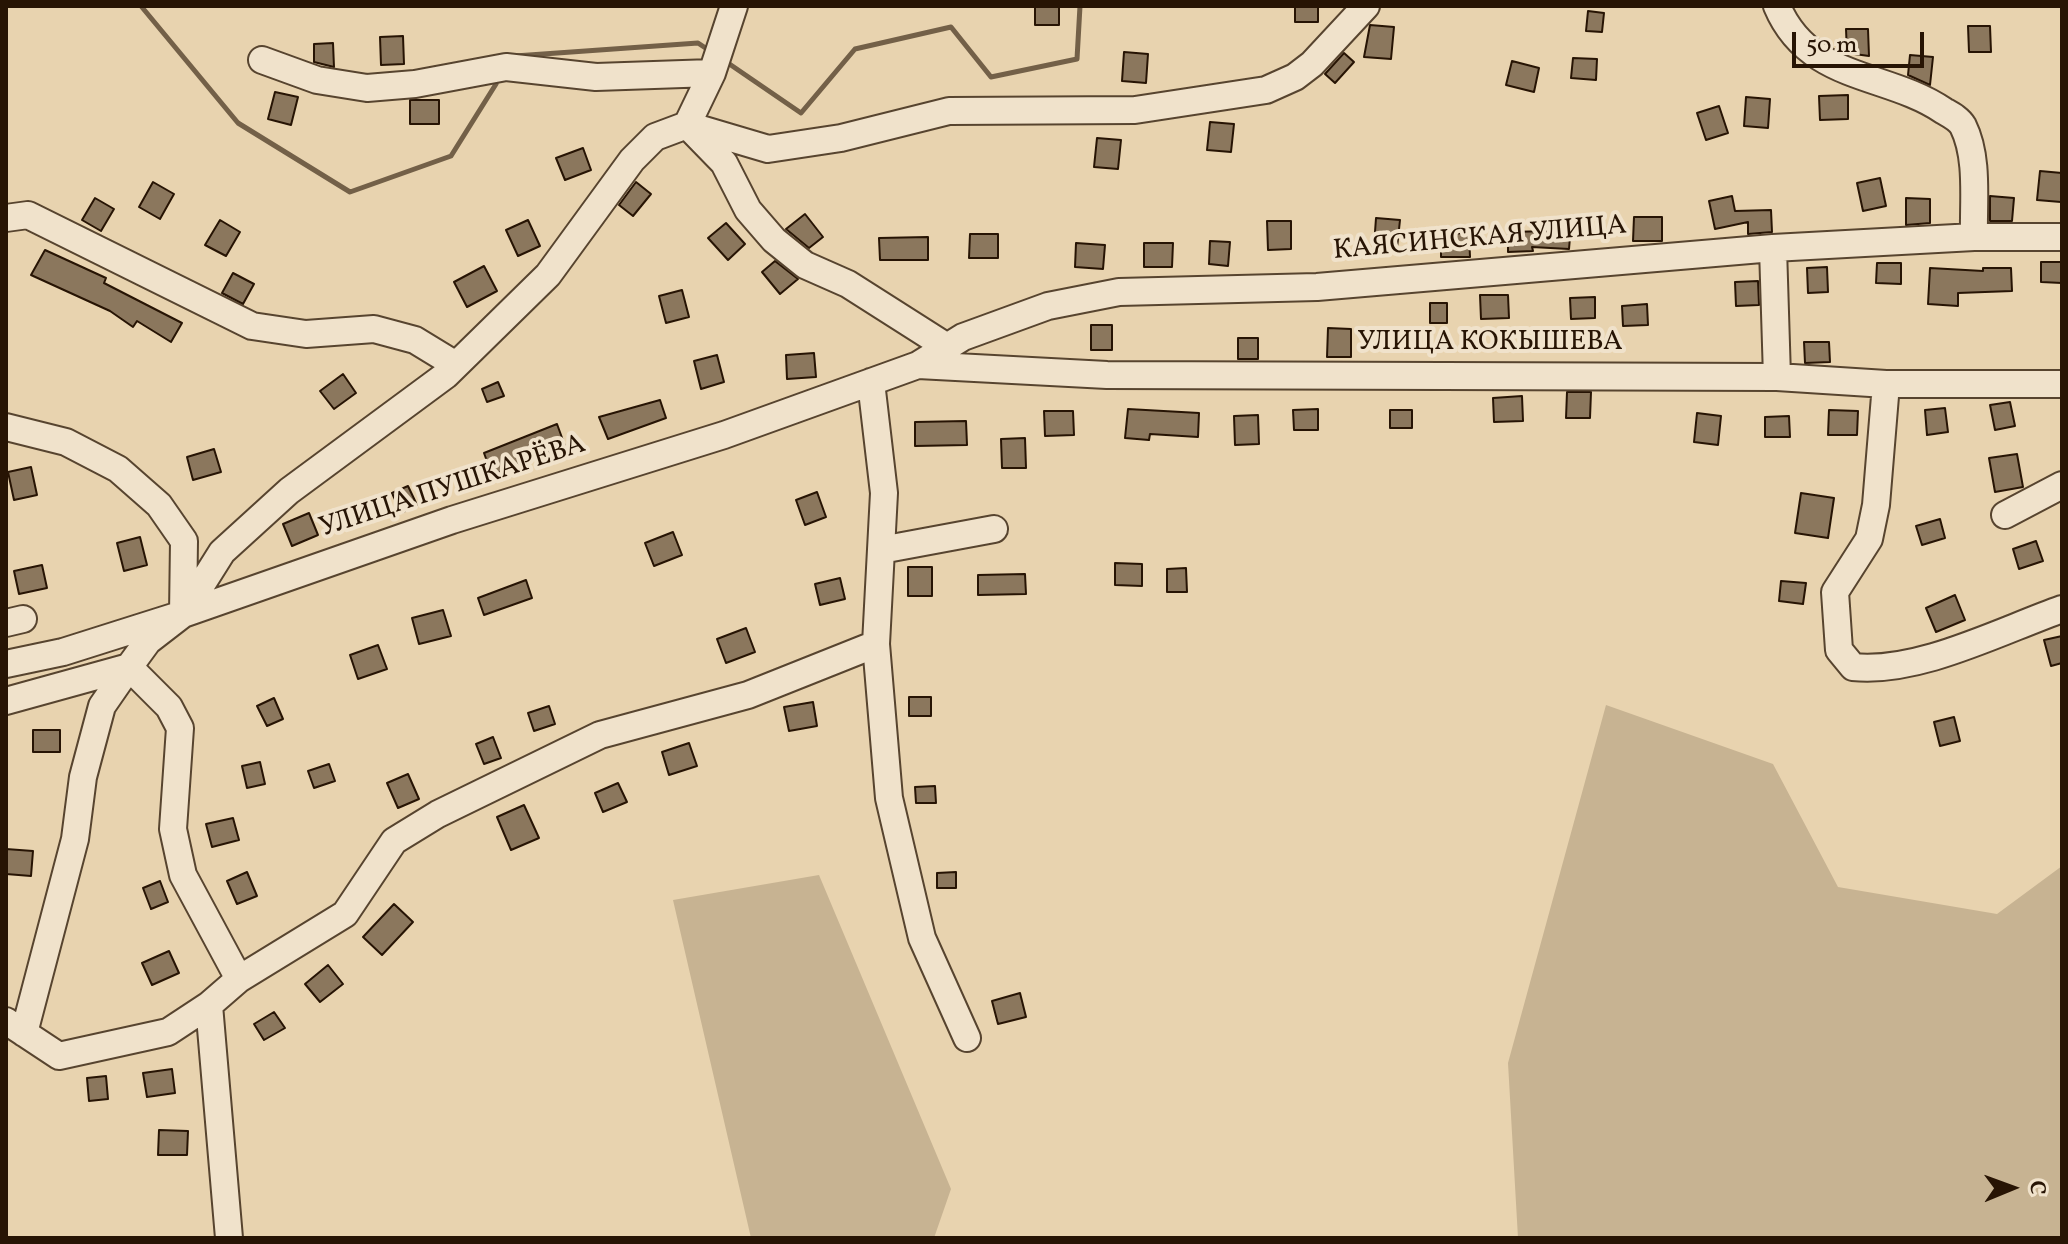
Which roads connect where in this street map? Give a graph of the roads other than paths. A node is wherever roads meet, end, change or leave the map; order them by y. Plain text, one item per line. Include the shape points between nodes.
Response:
1 (734, 6) edge
2 (1366, 6) edge
3 (1777, 6) edge
4 (262, 60) dead end
5 (716, 61) junction
6 (687, 125) junction
7 (6, 218) edge
8 (1974, 237) junction
9 (2062, 237) edge
10 (1773, 248) junction
11 (947, 347) junction
12 (456, 365) junction
13 (918, 365) junction
14 (1777, 377) junction
15 (871, 382) junction
16 (1886, 384) junction
17 (2062, 384) edge
18 (6, 427) edge
19 (2062, 485) edge
20 (2005, 515) dead end
21 (994, 529) dead end
22 (881, 550) junction
23 (2062, 609) edge
24 (183, 614) junction
25 (876, 644) junction
26 (6, 664) edge
27 (129, 667) junction
28 (6, 701) edge
29 (239, 979) junction
30 (209, 1005) junction
31 (15, 1027) edge
32 (967, 1038) dead end
33 (229, 1238) edge

1 - 5 street
2 - 6 street via 1312,64 1266,90 1135,110 949,111 841,138 768,149
3 - 8 street via 1787,29 1838,69 1927,99 1961,122 1970,143
4 - 5 street via 317,80 367,88 506,67 596,77
5 - 6 street
6 - 11 street via 724,163 748,210 774,240 805,265 848,284
6 - 12 street via 655,137 632,160 548,275
7 - 12 street via 28,215 252,326 306,334 374,329 415,340
8 - 9 street, КАЯСИНСКАЯ УЛИЦА
8 - 10 street, КАЯСИНСКАЯ УЛИЦА
10 - 11 street, КАЯСИНСКАЯ УЛИЦА via 1317,287 1119,292 1048,306
10 - 14 street
11 - 13 street, КАЯСИНСКАЯ УЛИЦА
12 - 24 street via 289,491 222,552
13 - 14 street, УЛИЦА КОКЫШЕВА via 1107,375
13 - 15 street, УЛИЦА ПУШКАРЁВА
14 - 16 street, УЛИЦА КОКЫШЕВА
15 - 22 street via 884,493
15 - 24 street, УЛИЦА ПУШКАРЁВА
16 - 17 street, УЛИЦА КОКЫШЕВА
16 - 23 street via 1869,539 1835,592 1839,650 1853,667 1878,670 1933,656
18 - 24 street via 66,442 118,469 159,505 184,541
19 - 20 street
21 - 22 street
22 - 25 street
24 - 26 street, УЛИЦА ПУШКАРЁВА
24 - 27 street via 148,641
25 - 29 street via 748,695 600,735 438,814 394,841 345,914
25 - 32 street via 889,798 922,938
27 - 28 street
27 - 29 street via 169,707 180,728 173,829 183,875
27 - 31 street via 102,706 83,777 75,839
29 - 30 street
30 - 31 street via 168,1032 59,1056
30 - 33 street

